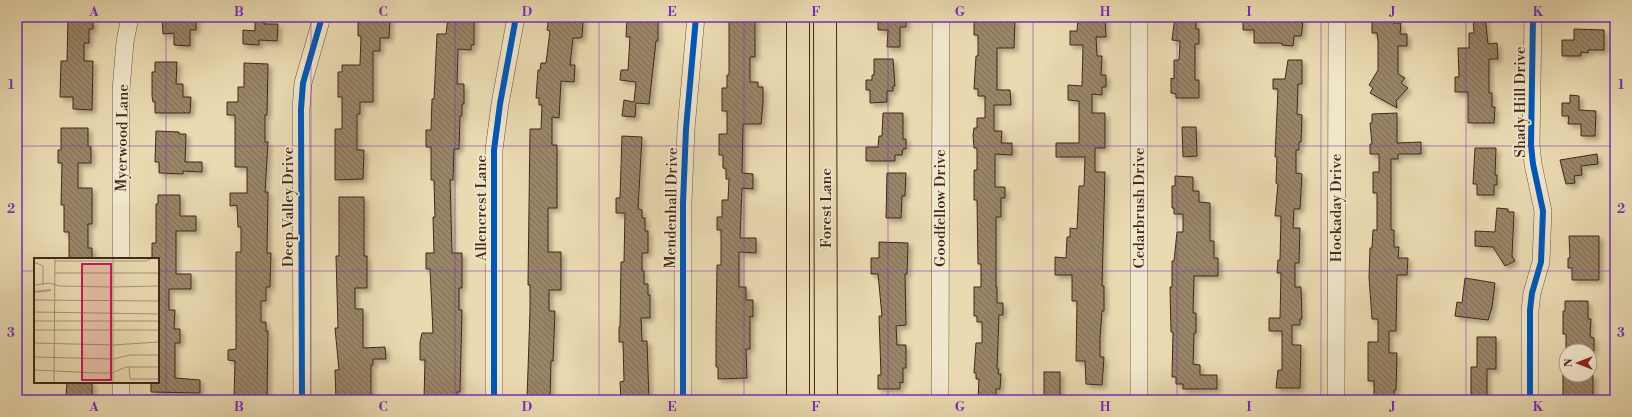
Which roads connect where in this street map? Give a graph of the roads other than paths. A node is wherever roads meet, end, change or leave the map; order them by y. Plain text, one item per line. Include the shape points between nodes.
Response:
1 (130, 17) edge
2 (322, 17) edge
3 (516, 17) edge
4 (696, 17) edge
5 (798, 17) edge
6 (825, 17) edge
7 (941, 17) edge
8 (1139, 17) edge
9 (1337, 17) edge
10 (1533, 17) edge
11 (121, 258) edge
12 (121, 383) edge
13 (121, 400) edge
14 (302, 400) edge
15 (494, 400) edge
16 (683, 400) edge
17 (798, 400) edge
18 (826, 400) edge
19 (940, 400) edge
20 (1139, 400) edge
21 (1336, 400) edge
22 (1530, 400) edge

1 - 11 street, Myerwood Lane via 121,90
2 - 14 street, Deep Valley Drive via 303,83 301,109
3 - 15 street, Allencrest Lane via 494,150
4 - 16 street, Mendenhall Drive via 683,195
5 - 17 main road, Forest Lane
6 - 18 main road, Forest Lane
7 - 19 street, Goodfellow Drive
8 - 20 street, Cedarbrush Drive
9 - 21 street, Hockaday Drive
10 - 22 street, Shady Hill Drive via 1531,145 1543,211 1541,262 1532,292 1530,310
12 - 13 street

